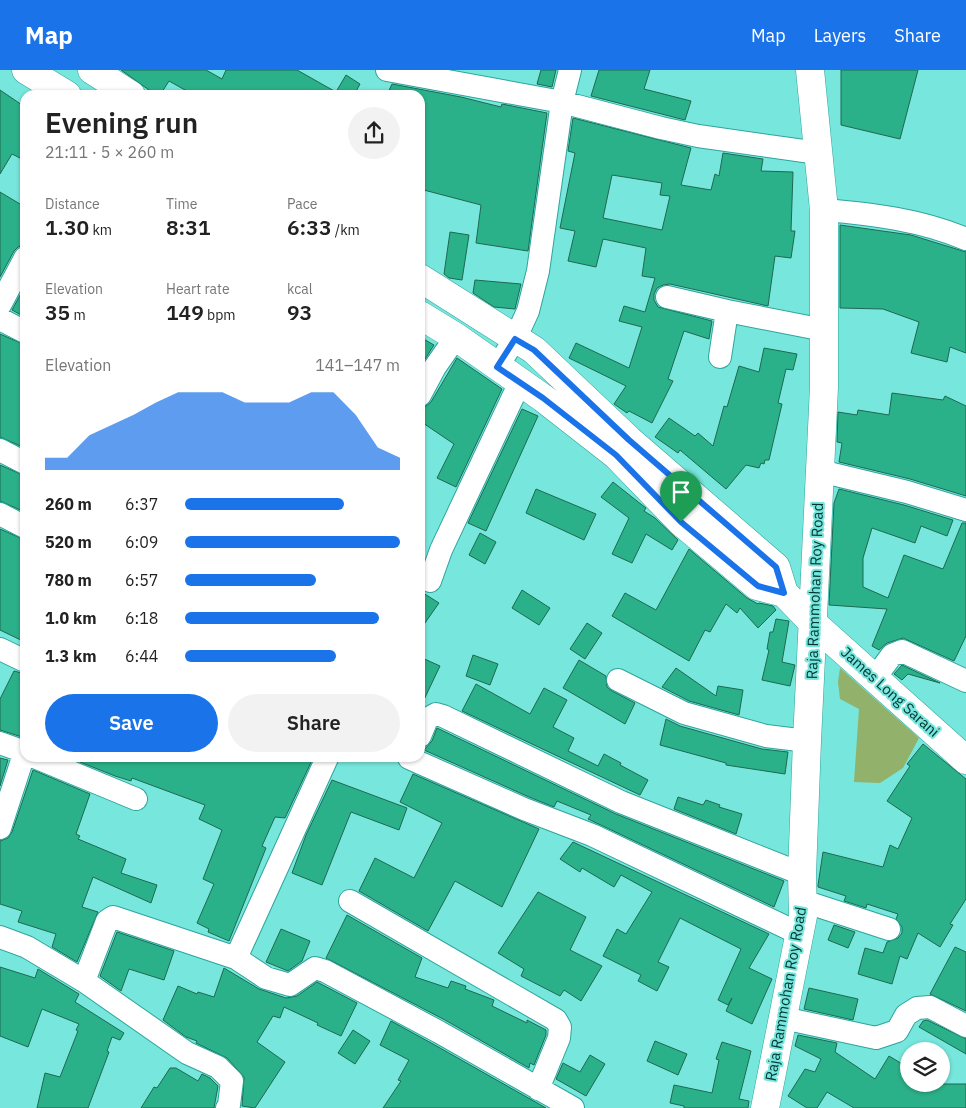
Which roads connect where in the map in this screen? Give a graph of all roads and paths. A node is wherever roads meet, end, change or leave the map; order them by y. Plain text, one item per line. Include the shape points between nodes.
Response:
1 (26, 70) edge
2 (92, 70) edge
3 (387, 70) edge
4 (570, 70) edge
5 (810, 70) edge
6 (59, 90) edge
7 (123, 90) edge
8 (562, 102) junction
9 (818, 153) junction
10 (824, 210) junction
11 (966, 239) edge
12 (20, 267) edge
13 (425, 281) edge
14 (667, 297) dead end
15 (0, 305) edge
16 (727, 311) junction
17 (425, 317) edge
18 (0, 319) edge
19 (20, 329) edge
20 (824, 330) junction
21 (456, 337) junction
22 (515, 339) junction
23 (720, 358) dead end
24 (497, 367) junction
25 (520, 382) junction
26 (425, 386) edge
27 (0, 450) edge
28 (20, 460) edge
29 (820, 471) junction
30 (966, 510) edge
31 (0, 514) edge
32 (20, 524) edge
33 (430, 581) dead end
34 (784, 593) junction
35 (814, 624) junction
36 (0, 649) edge
37 (20, 659) edge
38 (874, 679) junction
39 (618, 680) dead end
40 (966, 681) edge
41 (425, 724) edge
42 (807, 742) junction
43 (0, 743) edge
44 (20, 750) edge
45 (966, 760) edge
46 (25, 762) edge
47 (49, 762) edge
48 (324, 762) edge
49 (419, 762) edge
50 (136, 799) dead end
51 (0, 828) edge
52 (802, 874) junction
53 (350, 901) dead end
54 (803, 901) junction
55 (888, 929) dead end
56 (800, 934) junction
57 (0, 937) edge
58 (236, 958) junction
59 (84, 981) junction
60 (783, 1018) junction
61 (966, 1026) edge
62 (538, 1089) junction
63 (227, 1108) edge
64 (573, 1108) edge
65 (765, 1108) edge

1 - 6 main road
2 - 7 main road
3 - 8 street
4 - 8 street
5 - 9 main road, Raja Rammohan Roy Road
8 - 9 street via 689,134
8 - 22 street via 538,271 528,311
9 - 10 main road, Raja Rammohan Roy Road
10 - 11 street via 884,215
10 - 20 main road, Raja Rammohan Roy Road
12 - 15 street
13 - 22 main road
14 - 16 street
16 - 20 street
16 - 23 street
17 - 21 main road
18 - 19 street
20 - 29 main road, Raja Rammohan Roy Road
21 - 24 main road
21 - 26 street
22 - 24 street
22 - 34 main road via 534,350 629,440 776,567
24 - 25 main road
25 - 33 street via 441,550
25 - 34 main road via 616,455 681,522 758,586
27 - 28 street
29 - 30 street
29 - 35 main road, Raja Rammohan Roy Road
31 - 32 street
34 - 35 main road, James Long Sarani
35 - 38 main road, James Long Sarani
35 - 42 main road, Raja Rammohan Roy Road
36 - 37 street
38 - 40 street via 896,652 902,651
38 - 45 main road, James Long Sarani
39 - 42 street via 684,714 766,736
41 - 52 street via 436,714 443,716 621,802
42 - 52 main road, Raja Rammohan Roy Road
43 - 44 street
46 - 51 street
47 - 50 street
48 - 58 street
49 - 56 street via 592,836
52 - 54 main road, Raja Rammohan Roy Road
53 - 62 street via 556,1020 560,1027 559,1038
54 - 55 street
54 - 56 main road, Raja Rammohan Roy Road
56 - 60 main road, Raja Rammohan Roy Road
57 - 59 street via 27,947
58 - 59 street via 113,918 107,921
58 - 62 street via 266,978 290,985 315,968 325,971
59 - 63 street via 187,1053 218,1067 232,1081
60 - 61 street via 876,1038 896,1030 906,1015 917,1008 930,1007
60 - 65 main road, Raja Rammohan Roy Road
62 - 64 street

